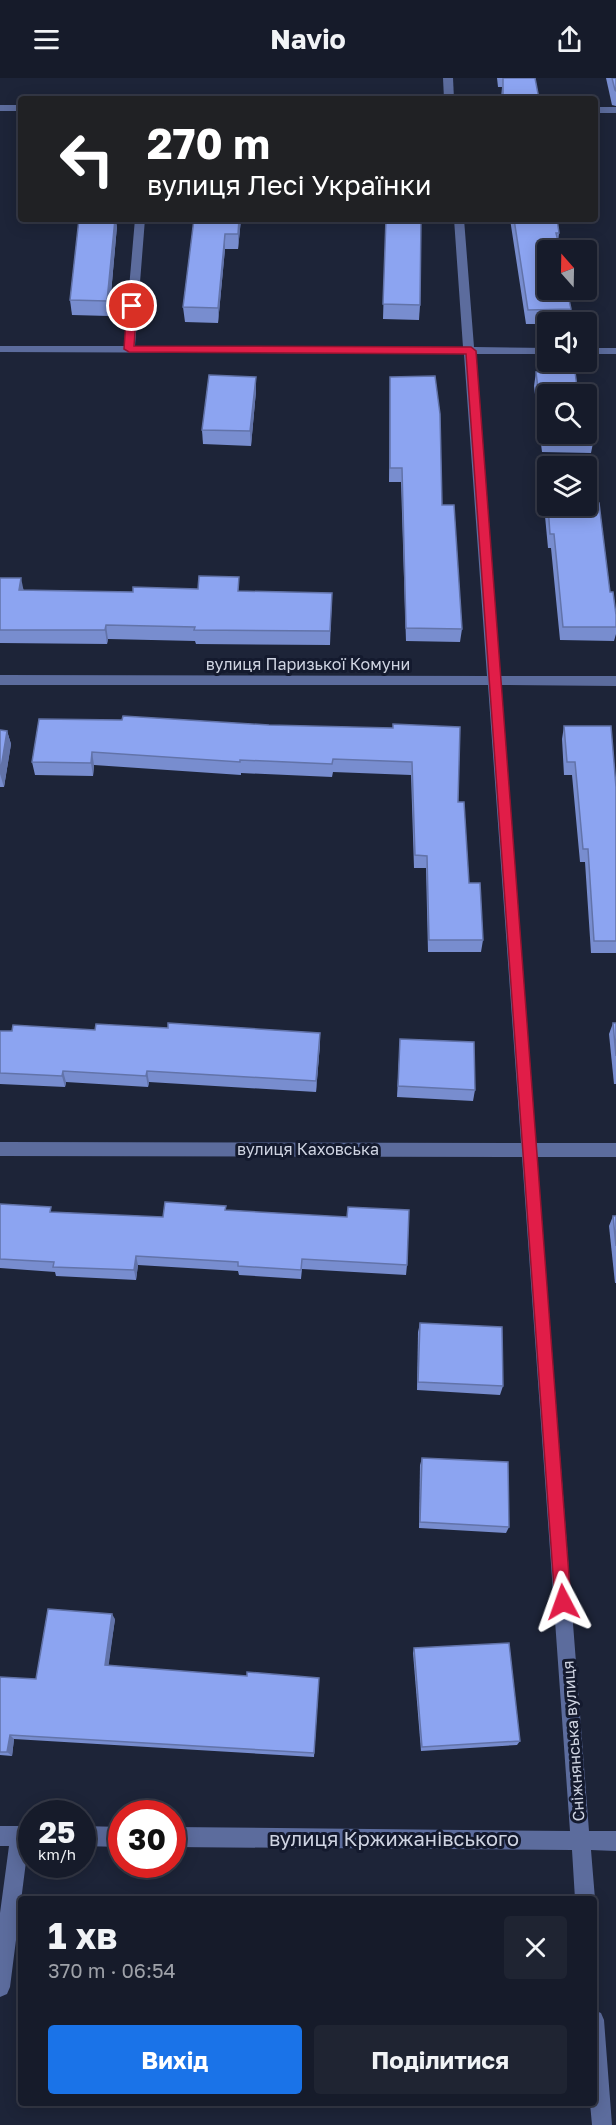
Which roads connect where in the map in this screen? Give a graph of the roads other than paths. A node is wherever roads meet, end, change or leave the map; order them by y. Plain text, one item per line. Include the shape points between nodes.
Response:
1 (448, 78) edge
2 (449, 96) edge
3 (0, 108) edge
4 (18, 108) edge
5 (598, 110) edge
6 (616, 110) edge
7 (140, 222) edge
8 (459, 222) edge
9 (0, 349) edge
10 (129, 349) junction
11 (471, 351) junction
12 (537, 351) edge
13 (597, 351) edge
14 (616, 351) edge
15 (0, 680) edge
16 (495, 681) junction
17 (616, 681) edge
18 (0, 1149) edge
19 (530, 1150) junction
20 (616, 1150) edge
21 (0, 1836) edge
22 (18, 1836) edge
23 (186, 1837) edge
24 (581, 1840) junction
25 (616, 1841) edge
26 (19, 1878) edge
27 (585, 1896) edge
28 (0, 1987) edge
29 (597, 2059) edge
30 (602, 2125) edge

1 - 2 street
3 - 4 street
5 - 6 street
7 - 10 street
8 - 11 street, Сніжнянська вулиця
9 - 10 street
10 - 11 street
11 - 12 street
11 - 16 street, Сніжнянська вулиця
13 - 14 street
15 - 16 street, вулиця Паризької Комуни
16 - 17 street, вулиця Паризької Комуни
16 - 19 street, Сніжнянська вулиця
18 - 19 street, вулиця Каховська
19 - 20 street, вулиця Каховська
19 - 24 street, Сніжнянська вулиця
21 - 22 street
23 - 24 street, вулиця Кржижанівського
24 - 25 street, вулиця Кржижанівського
24 - 27 street, Сніжнянська вулиця
26 - 28 street
29 - 30 street

